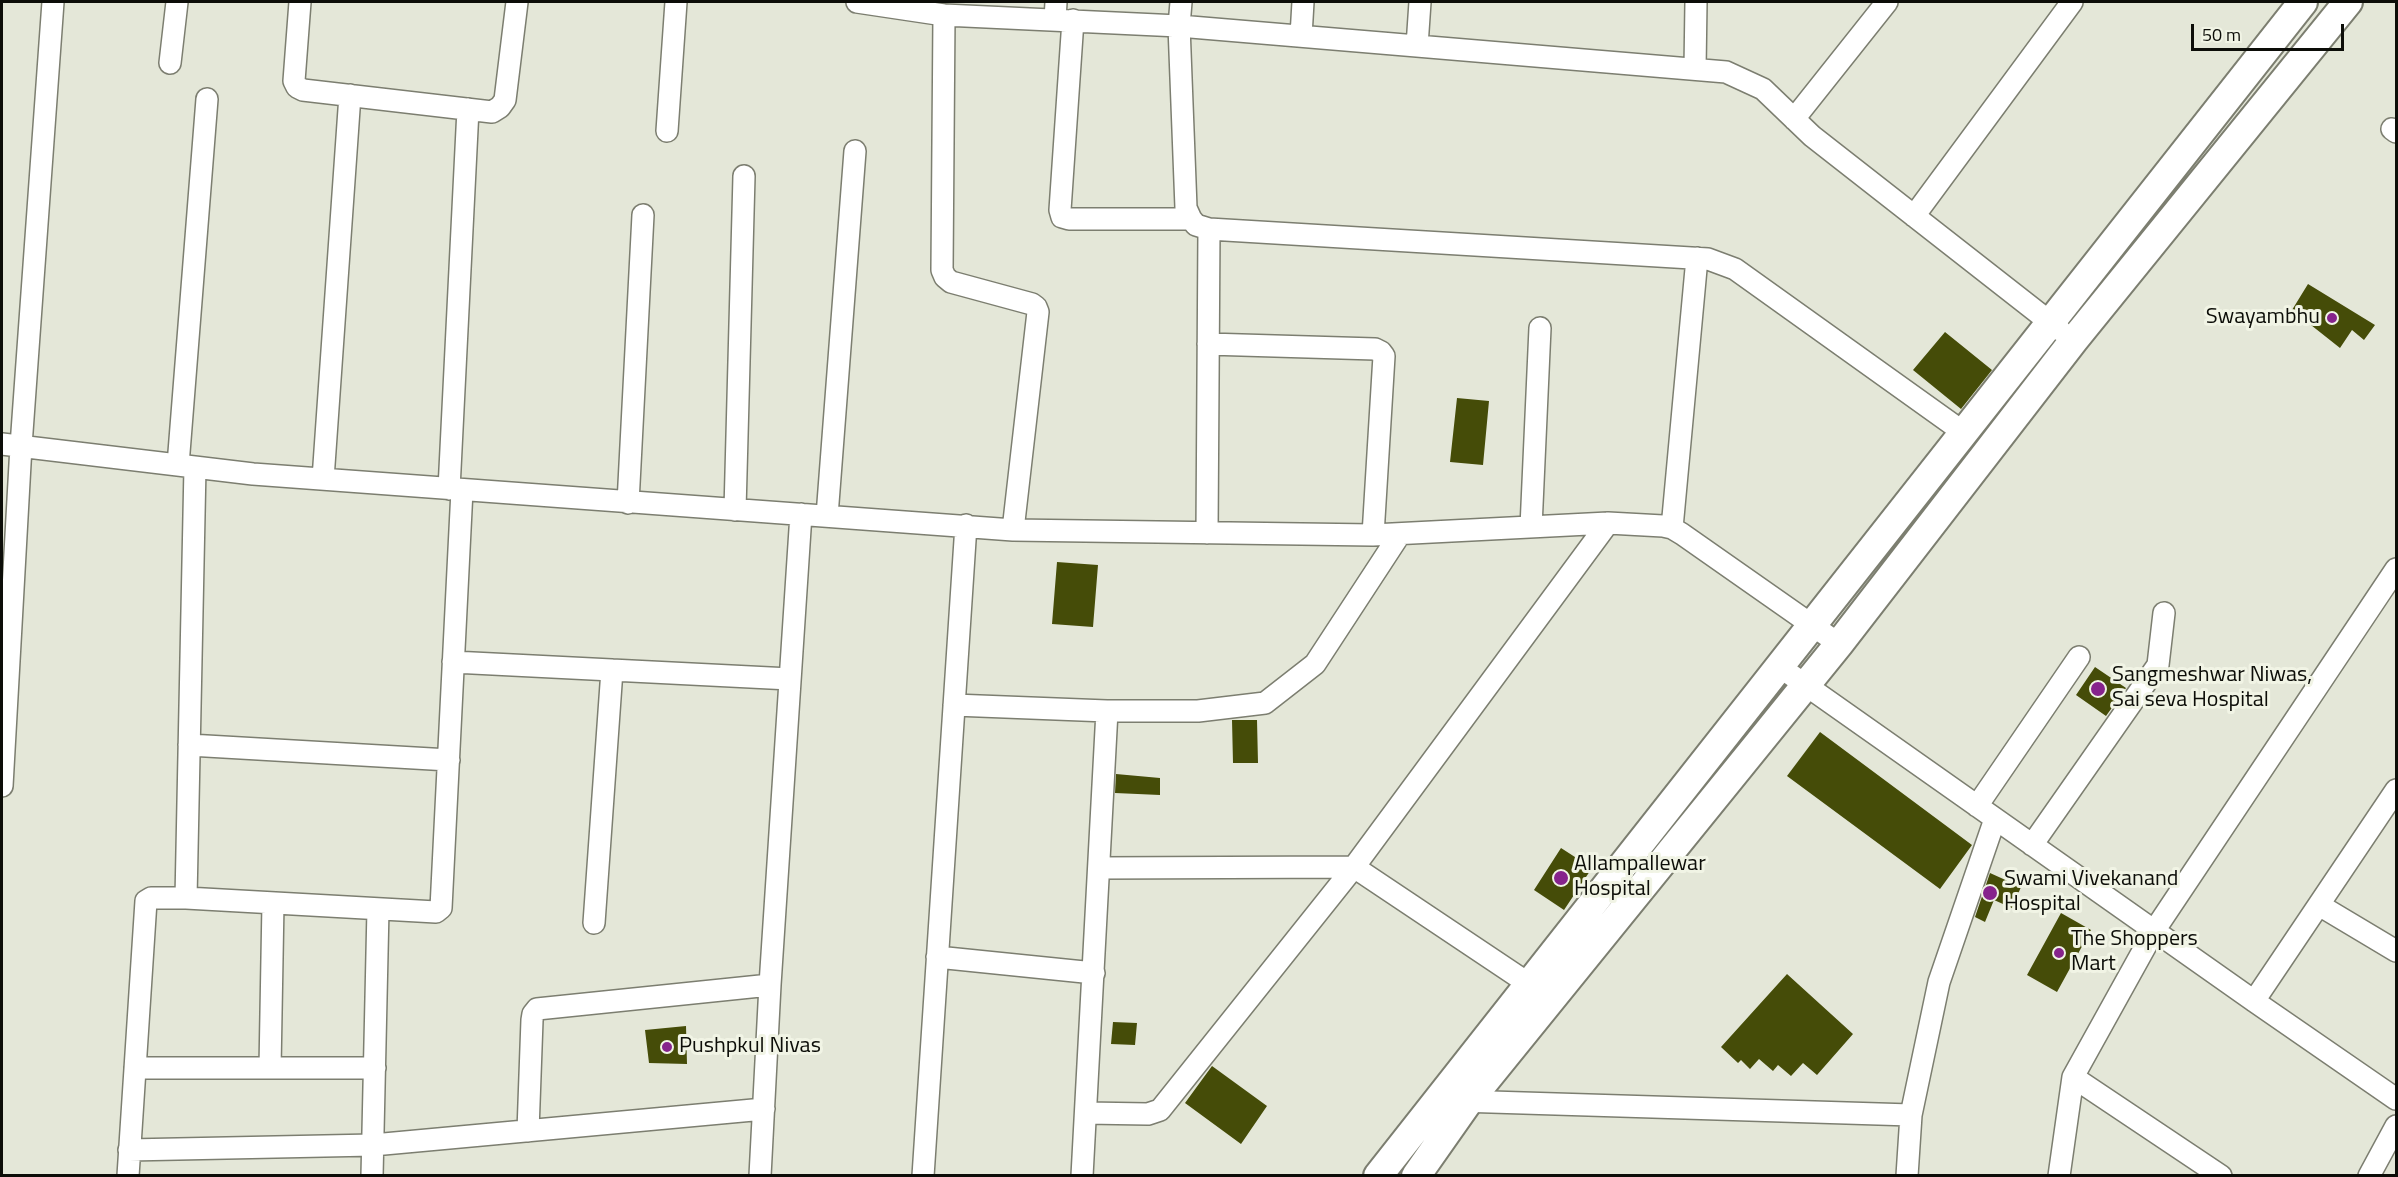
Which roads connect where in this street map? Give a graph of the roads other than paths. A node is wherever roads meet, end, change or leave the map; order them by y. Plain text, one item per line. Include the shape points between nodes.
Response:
1 (53, 2) edge
2 (177, 2) edge
3 (300, 2) edge
4 (517, 2) edge
5 (676, 2) edge
6 (857, 2) edge
7 (1181, 2) edge
8 (1303, 2) edge
9 (1420, 2) edge
10 (1696, 2) edge
11 (1887, 2) edge
12 (2072, 2) edge
13 (2303, 2) edge
14 (2348, 2) edge
15 (891, 4) edge
16 (1061, 14) edge
17 (944, 15) junction
18 (1179, 26) junction
19 (1301, 36) junction
20 (1418, 46) junction
21 (170, 63) dead end
22 (1695, 69) junction
23 (350, 96) junction
24 (207, 99) dead end
25 (468, 109) junction
26 (1794, 119) junction
27 (667, 131) dead end
28 (855, 151) dead end
29 (744, 176) dead end
30 (643, 214) dead end
31 (1914, 216) junction
32 (1191, 219) junction
33 (1209, 229) junction
34 (1697, 258) junction
35 (2050, 322) junction
36 (1540, 328) dead end
37 (2074, 340) junction
38 (1208, 344) junction
39 (1964, 432) junction
40 (11, 445) edge
41 (187, 466) junction
42 (323, 479) junction
43 (455, 490) junction
44 (628, 503) junction
45 (735, 510) junction
46 (801, 514) junction
47 (827, 516) junction
48 (1608, 523) junction
49 (966, 525) junction
50 (1531, 527) junction
51 (1672, 528) junction
52 (1013, 530) junction
53 (1207, 533) junction
54 (1400, 534) junction
55 (1373, 535) junction
56 (2397, 569) edge
57 (2164, 613) dead end
58 (1811, 625) junction
59 (1839, 644) junction
60 (2079, 657) dead end
61 (453, 662) junction
62 (1780, 667) junction
63 (612, 670) junction
64 (790, 679) junction
65 (1806, 685) junction
66 (954, 705) junction
67 (1107, 711) junction
68 (189, 745) junction
69 (449, 760) junction
70 (2, 786) edge
71 (2397, 790) edge
72 (1977, 806) junction
73 (1995, 819) junction
74 (2032, 845) junction
75 (1354, 867) junction
76 (1099, 868) junction
77 (186, 898) junction
78 (273, 903) junction
79 (2319, 905) junction
80 (378, 909) junction
81 (594, 923) dead end
82 (2154, 931) junction
83 (2397, 951) edge
84 (937, 957) junction
85 (1094, 973) junction
86 (1529, 984) junction
87 (770, 985) junction
88 (2254, 1002) junction
89 (135, 1068) junction
90 (270, 1068) junction
91 (375, 1068) junction
92 (2073, 1077) junction
93 (1438, 1099) junction
94 (2397, 1099) edge
95 (1468, 1102) junction
96 (764, 1109) junction
97 (1086, 1113) junction
98 (1911, 1115) junction
99 (2397, 1126) edge
100 (528, 1131) junction
101 (373, 1145) junction
102 (129, 1150) junction
103 (2212, 1173) edge
104 (128, 1176) edge
105 (372, 1176) edge
106 (760, 1176) edge
107 (923, 1176) edge
108 (1082, 1176) edge
109 (1378, 1176) edge
110 (1416, 1176) edge
111 (1906, 1176) edge
112 (2059, 1176) edge
113 (2369, 1176) edge

1 - 40 street
2 - 21 street
3 - 23 street via 294,81 297,87
4 - 25 street via 505,100 492,112
5 - 27 street
6 - 15 street
7 - 18 street
8 - 19 street
9 - 20 street
10 - 22 street
11 - 26 street
12 - 31 street
13 - 35 main road
14 - 37 main road
15 - 17 street
16 - 17 street
16 - 18 street
16 - 32 street via 1062,217
17 - 52 street via 942,270 951,282 1032,304 1038,312
18 - 19 street
18 - 32 street via 1186,208
19 - 20 street
20 - 22 street
22 - 26 street via 1726,72 1762,89
23 - 25 street
23 - 42 street
24 - 41 street
25 - 43 street
26 - 31 street
28 - 47 street
29 - 45 street
30 - 44 street
31 - 35 street
32 - 33 street
33 - 34 street
33 - 38 street
34 - 39 street via 1735,269
34 - 51 street
35 - 37 street
35 - 39 main road
36 - 50 street
37 - 59 main road
38 - 53 street
38 - 55 street via 1381,352 1384,356
39 - 58 main road
40 - 41 street
40 - 70 street
41 - 42 street
41 - 68 street
42 - 43 street
43 - 44 street
43 - 61 street
44 - 45 street
45 - 46 street
46 - 47 street
46 - 64 street
47 - 49 street
48 - 50 street
48 - 51 street
48 - 75 street
49 - 52 street
49 - 66 street
50 - 54 street
51 - 58 street
52 - 53 street
53 - 55 street
54 - 55 street
54 - 67 street via 1315,664 1265,703 1198,711
56 - 82 street
57 - 74 street via 2158,665
58 - 59 street
58 - 62 main road
59 - 65 main road
60 - 72 street
61 - 63 street
61 - 69 street
62 - 65 street
62 - 86 main road
63 - 64 street
63 - 81 street
64 - 87 street
65 - 72 street
65 - 95 main road
66 - 67 street
66 - 84 street
67 - 76 street
68 - 69 street
68 - 77 street
69 - 80 street via 441,908 436,912
71 - 79 street
72 - 73 street
73 - 74 street
73 - 98 street via 1939,982
74 - 82 street
75 - 76 street
75 - 86 street
75 - 97 street via 1160,1110 1148,1114
76 - 85 street
77 - 78 street
77 - 89 street via 151,898 144,905
78 - 80 street
78 - 90 street
79 - 83 street
79 - 88 street
80 - 91 street
82 - 88 street
82 - 92 street
84 - 85 street
84 - 107 street
85 - 97 street
86 - 93 main road
87 - 96 street
87 - 100 street via 537,1009 531,1020
88 - 94 street
89 - 90 street
89 - 102 street
90 - 91 street
91 - 101 street
92 - 103 street
92 - 112 street
93 - 95 street
93 - 109 main road
95 - 98 street
95 - 110 main road
96 - 100 street
96 - 106 street
97 - 108 street
98 - 111 street
99 - 113 street
100 - 101 street
101 - 102 street
101 - 105 street
102 - 104 street

